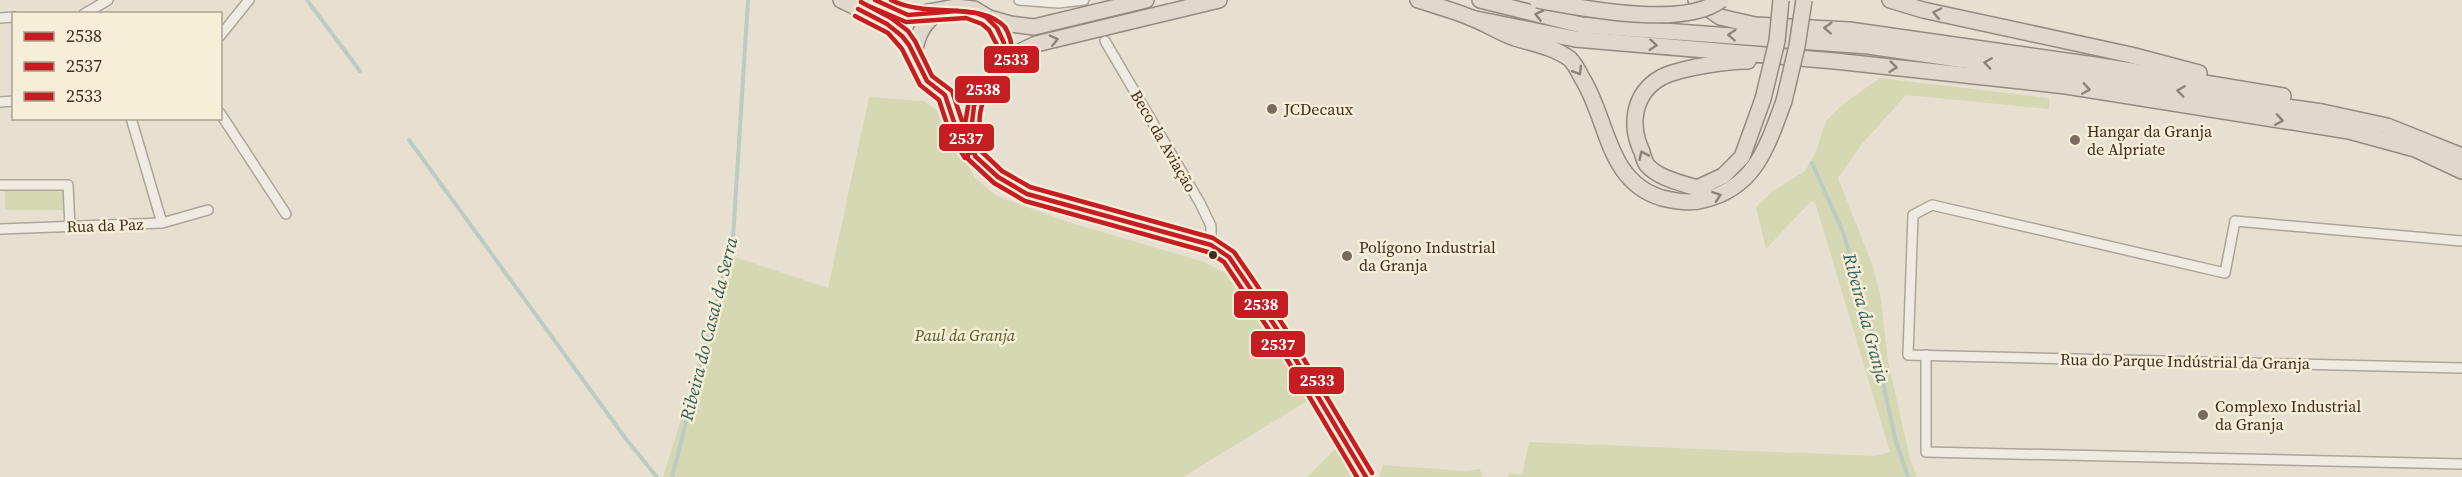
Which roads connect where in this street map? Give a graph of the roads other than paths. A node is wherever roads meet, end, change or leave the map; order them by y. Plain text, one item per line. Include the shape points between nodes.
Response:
1 (108, 0) edge
2 (249, 0) edge
3 (841, 0) edge
4 (875, 0) edge
5 (1019, 0) edge
6 (1083, 0) edge
7 (1146, 0) edge
8 (1219, 0) edge
9 (1418, 0) edge
10 (1480, 0) edge
11 (1537, 0) edge
12 (1696, 0) edge
13 (1721, 0) edge
14 (1781, 0) edge
15 (1804, 0) edge
16 (1890, 0) edge
17 (939, 11) junction
18 (87, 12) edge
19 (989, 18) junction
20 (1471, 18) junction
21 (222, 34) edge
22 (1105, 41) dead end
23 (914, 55) junction
24 (1834, 61) junction
25 (1003, 66) junction
26 (980, 92) junction
27 (945, 95) junction
28 (2301, 99) junction
29 (222, 116) edge
30 (132, 120) edge
31 (2462, 148) edge
32 (975, 156) junction
33 (2462, 156) edge
34 (2462, 171) edge
35 (0, 185) edge
36 (208, 210) dead end
37 (286, 214) dead end
38 (162, 223) junction
39 (70, 227) junction
40 (0, 229) edge
41 (2462, 241) edge
42 (1211, 245) junction
43 (1926, 355) junction
44 (2462, 368) edge
45 (2462, 464) edge
46 (1366, 477) edge

1 - 18 street
2 - 21 street
3 - 23 highway via 890,26 903,37
4 - 17 highway via 912,15
5 - 6 street
7 - 19 highway via 1034,27
25 -> 8 highway via 1017,52 1036,44
9 - 20 highway
33 -> 10 highway via 2387,126 2322,112 1868,46 1581,25
11 - 13 highway, bridge via 1662,15 1712,7
28 -> 12 highway via 1849,30 1755,25 1720,17
14 -> 24 highway, bridge via 1777,41 1763,99 1742,157 1723,176 1697,188 1668,179 1647,165 1635,137 1634,117 1639,100 1663,77 1731,61
20 -> 15 highway, bridge via 1546,46 1571,60 1592,94 1611,151 1627,176 1649,194 1673,201 1699,201 1725,194 1754,170 1765,150 1784,101
28 -> 16 highway
17 - 19 highway via 956,7 974,9
17 - 23 highway via 925,22 916,38
19 - 25 highway via 1000,31 1005,48
20 -> 24 highway via 1575,39
22 - 42 street, Beco da Aviação via 1200,203 1211,226
23 - 27 highway via 919,72 930,86
24 -> 34 highway via 2066,86 2349,130 2415,149
25 - 26 highway via 994,81
26 - 27 highway via 963,97
26 - 32 street via 971,122
27 - 32 street via 965,147
28 - 31 highway via 2392,121
29 - 37 street
30 - 38 street
32 - 42 street via 998,177 1027,194
35 - 39 street via 69,185
36 - 38 street, Rua da Paz
38 - 39 street, Rua da Paz
39 - 40 street, Rua da Paz
41 - 43 street, Rua do Parque Indústrial da Granja via 2235,221 2224,273 1932,205 1913,215 1908,355
42 - 46 street via 1229,257 1255,295
43 - 44 street, Rua do Parque Indústrial da Granja
43 - 45 street via 1926,452

